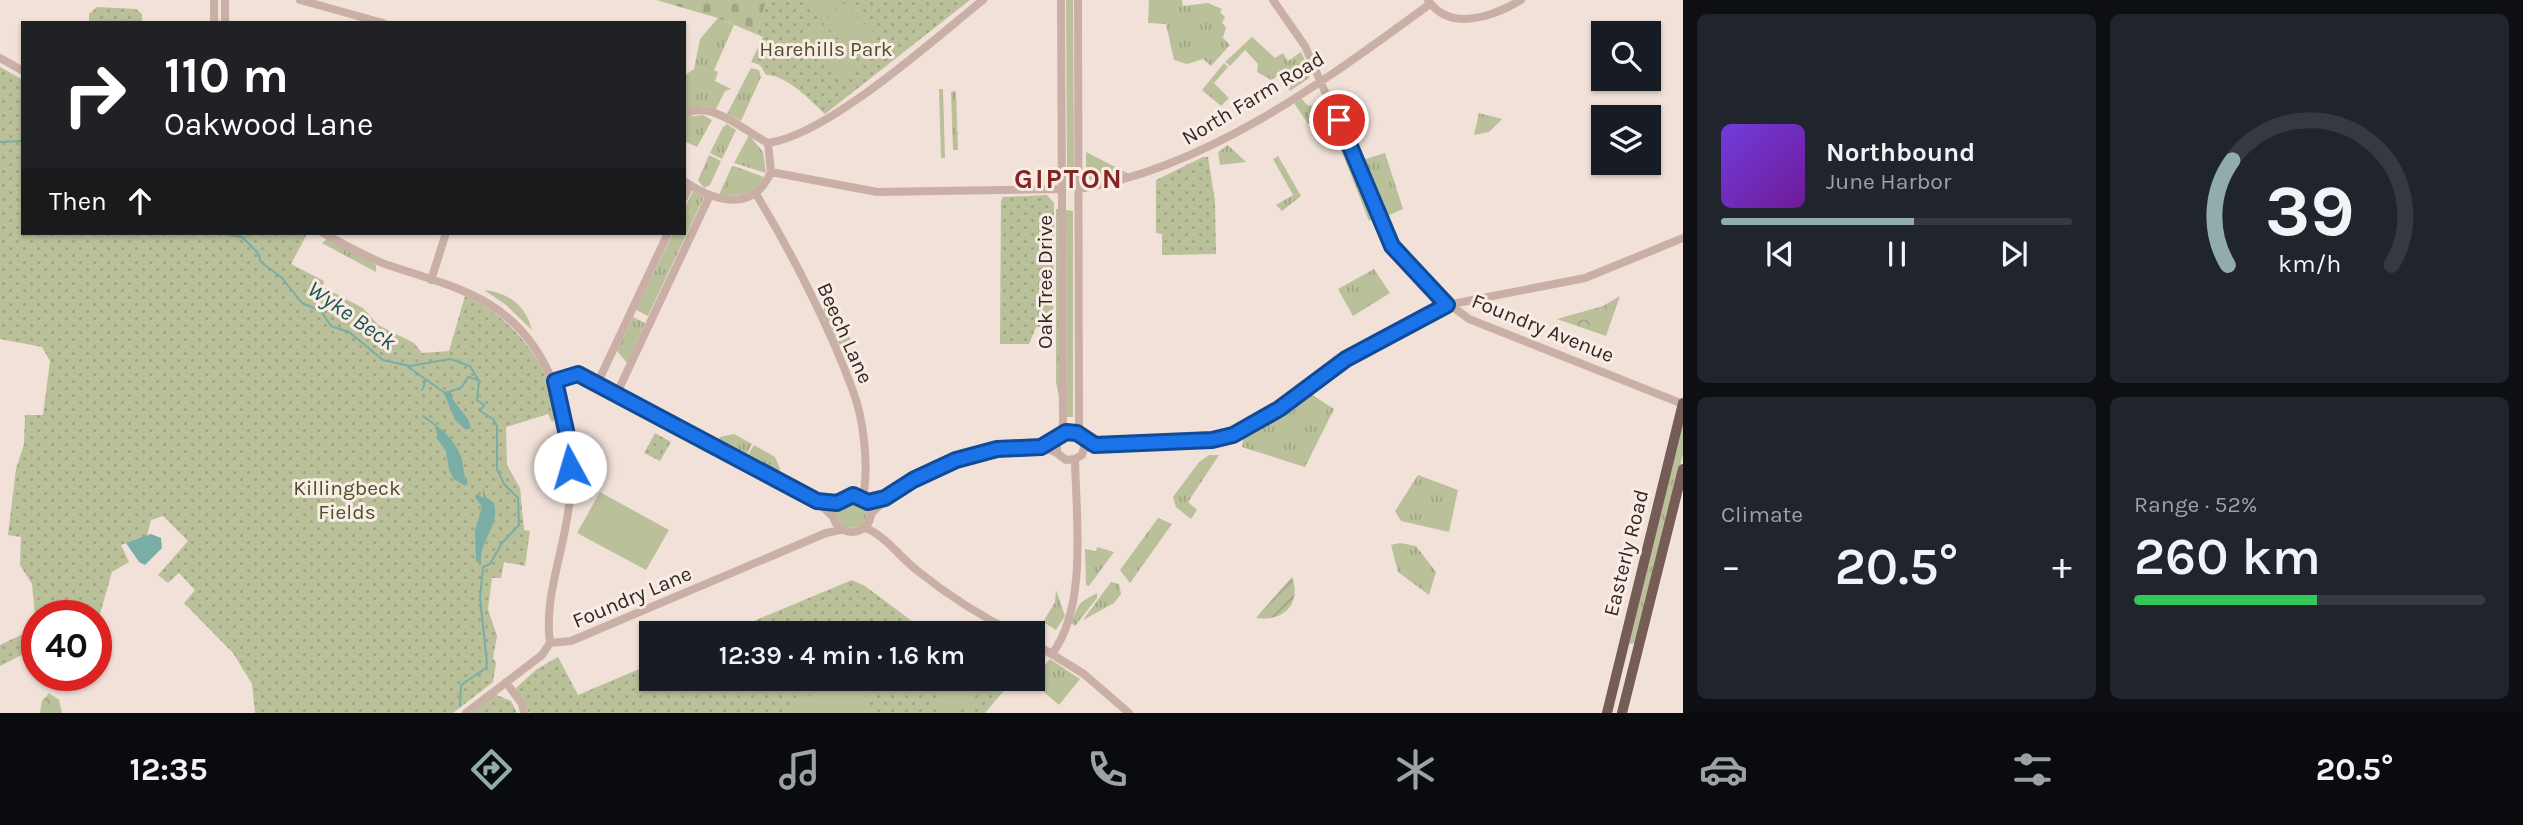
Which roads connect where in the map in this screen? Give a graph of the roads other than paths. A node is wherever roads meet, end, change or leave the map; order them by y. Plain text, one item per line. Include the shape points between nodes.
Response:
1 (214, 0) edge
2 (225, 0) edge
3 (300, 0) edge
4 (983, 0) edge
5 (1061, 0) edge
6 (1078, 0) edge
7 (1273, 0) edge
8 (1521, 0) edge
9 (1429, 2) edge
10 (214, 21) edge
11 (225, 21) edge
12 (376, 21) edge
13 (0, 58) edge
14 (21, 70) edge
15 (1321, 79) junction
16 (686, 115) edge
17 (768, 143) junction
18 (771, 172) junction
19 (687, 183) edge
20 (1062, 189) junction
21 (1080, 189) junction
22 (756, 194) junction
23 (709, 195) junction
24 (327, 235) edge
25 (445, 235) edge
26 (667, 235) edge
27 (1683, 238) edge
28 (431, 280) junction
29 (1447, 305) junction
30 (555, 381) junction
31 (597, 382) junction
32 (617, 393) junction
33 (1683, 403) edge
34 (1081, 437) junction
35 (1058, 438) junction
36 (1095, 445) junction
37 (1041, 447) junction
38 (1084, 449) junction
39 (1058, 453) junction
40 (1075, 459) junction
41 (1683, 469) edge
42 (885, 498) junction
43 (865, 499) junction
44 (817, 501) junction
45 (837, 503) junction
46 (871, 516) junction
47 (833, 518) junction
48 (863, 527) junction
49 (844, 529) junction
50 (875, 532) junction
51 (826, 534) junction
52 (994, 621) edge
53 (1061, 640) junction
54 (550, 643) junction
55 (1045, 649) edge
56 (1052, 653) junction
57 (1062, 659) junction
58 (506, 682) junction
59 (1611, 697) junction
60 (1625, 700) junction
61 (466, 713) edge
62 (524, 713) edge
63 (1129, 713) edge
64 (1607, 713) edge
65 (1622, 713) edge

1 - 10 street
2 - 11 street
3 - 12 street
4 - 17 street via 829,119
5 - 20 street, Oak Tree Drive
6 - 21 street, Oak Tree Drive
7 - 15 street, Foundry Avenue
8 - 9 street via 1496,14 1470,19 1450,16
9 - 15 street, North Farm Road
13 - 14 street
15 - 21 street, North Farm Road via 1189,157 1125,181
15 - 29 street, Foundry Avenue via 1392,246
16 - 17 street via 702,111
17 - 18 street
18 - 20 street via 877,192
18 - 22 street
19 - 23 street
20 - 35 street, Oak Tree Drive via 1063,424
21 - 34 street, Oak Tree Drive
22 - 23 street via 741,201
22 - 43 street, Beech Lane via 854,393 862,435
23 - 32 street
24 - 28 street
25 - 28 street
26 - 31 street
27 - 29 street via 1585,278
28 - 30 street via 490,305 528,340
29 - 33 street, Foundry Avenue via 1469,319
29 - 36 street via 1346,359 1279,409 1233,435
30 - 31 street via 578,374
30 - 54 street via 571,475 549,620
31 - 32 street
32 - 44 street
33 - 59 main road, Easterly Road
34 - 35 street via 1066,432
34 - 36 street
34 - 38 street, Oak Tree Drive
35 - 37 street
35 - 39 street, Oak Tree Drive
36 - 38 street
37 - 39 street
37 - 42 street via 997,449 956,460
38 - 40 street
39 - 40 street via 1066,460
40 - 53 street via 1077,584
41 - 60 main road, Easterly Road
42 - 43 street
42 - 46 street
43 - 45 street via 853,495
43 - 46 street
44 - 45 street
44 - 47 street
45 - 47 street
46 - 48 street
46 - 50 street
47 - 49 street
47 - 51 street
48 - 49 street
48 - 50 street
49 - 51 street, Foundry Lane
50 - 52 street via 927,578
51 - 54 street, Foundry Lane via 571,641
53 - 56 street
53 - 57 street
54 - 58 street, Foundry Lane via 542,655
55 - 56 street
56 - 57 street
57 - 63 street
58 - 61 street, Foundry Lane
58 - 62 street
59 - 60 main road
59 - 64 main road, Easterly Road
60 - 65 main road, Easterly Road

